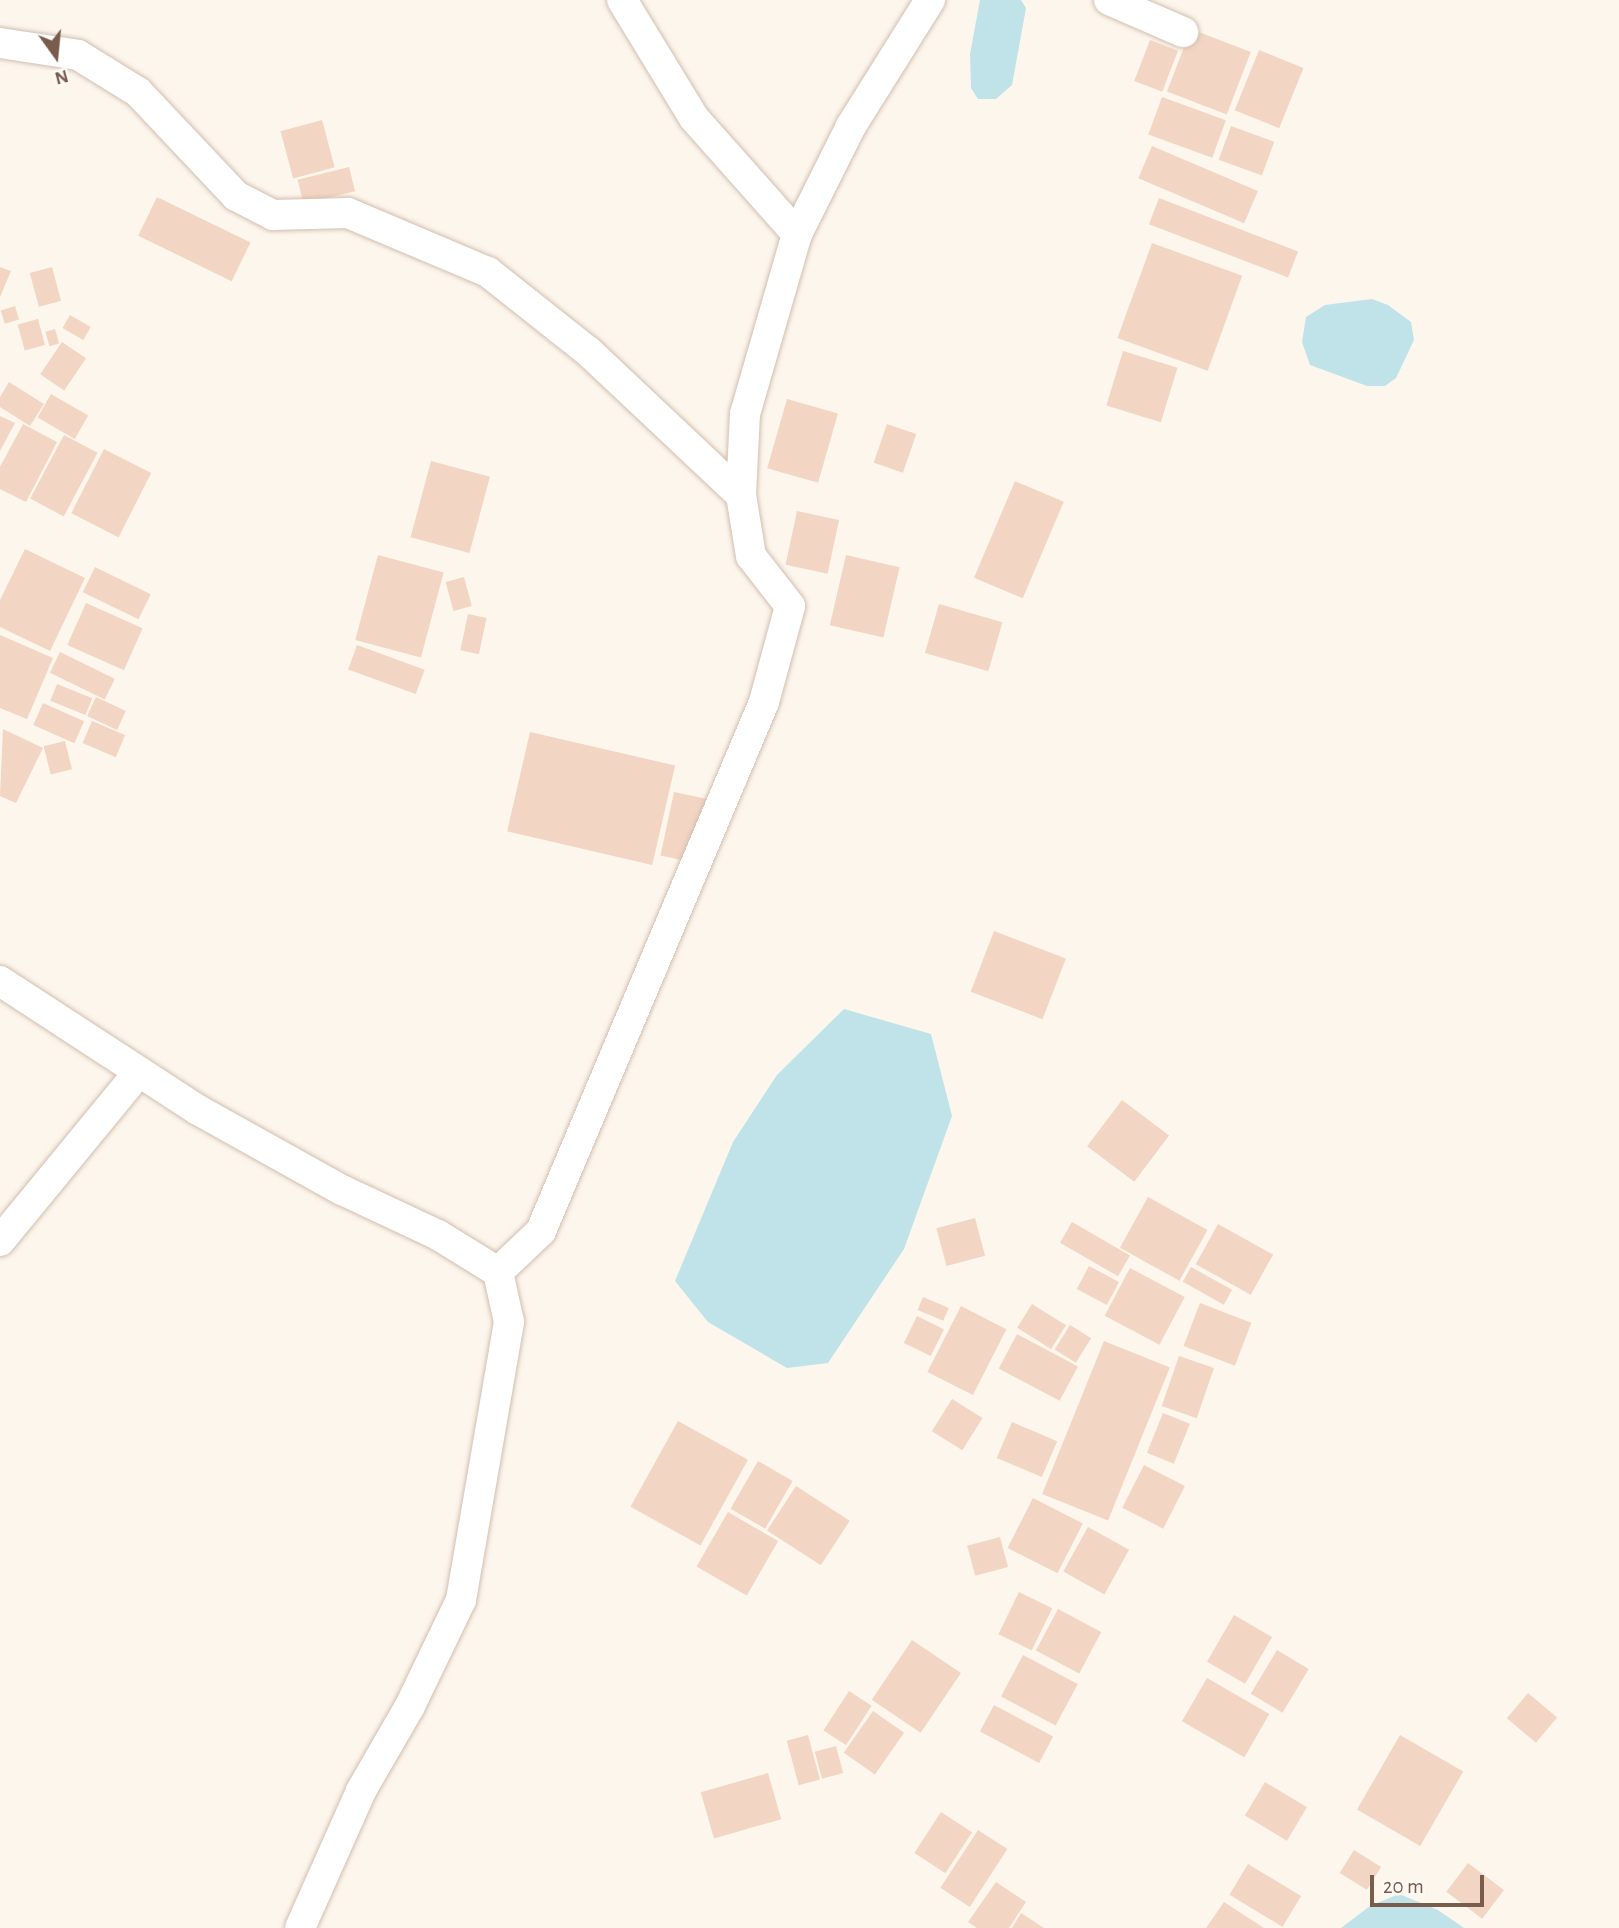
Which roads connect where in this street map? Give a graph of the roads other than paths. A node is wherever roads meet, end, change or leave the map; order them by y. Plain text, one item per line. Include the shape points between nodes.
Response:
1 (622, 0) edge
2 (930, 0) edge
3 (1109, 0) edge
4 (1183, 32) dead end
5 (0, 43) edge
6 (797, 234) junction
7 (741, 495) junction
8 (0, 981) edge
9 (139, 1072) junction
10 (0, 1241) edge
11 (498, 1272) junction
12 (300, 1928) edge

1 - 6 street via 694,118
2 - 6 street via 851,126
3 - 4 street
5 - 7 street via 78,55 138,92 236,196 273,215 348,213 488,272 589,352
6 - 7 street via 745,414
7 - 11 street via 751,555 790,607 764,702 541,1231
8 - 9 street
9 - 10 street
9 - 11 street via 342,1190 438,1235
11 - 12 street via 509,1322 461,1600 410,1706 361,1791

